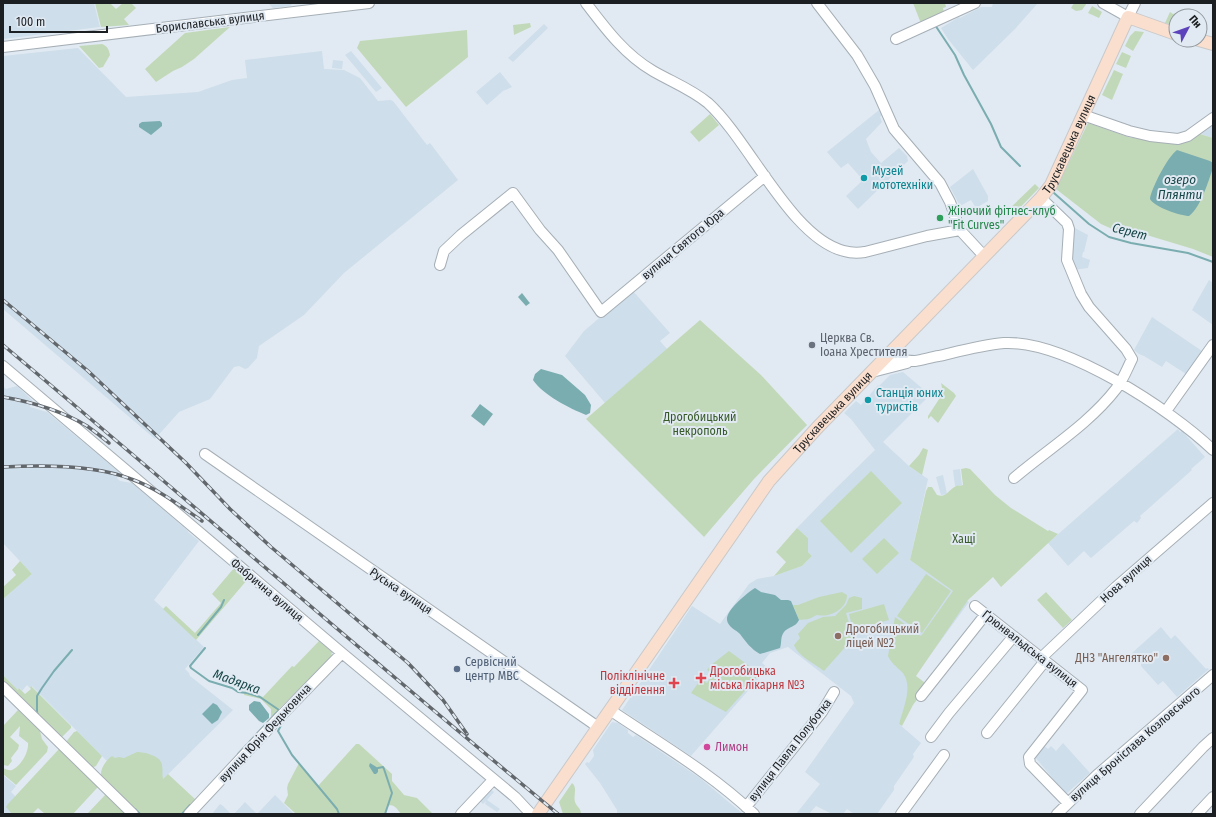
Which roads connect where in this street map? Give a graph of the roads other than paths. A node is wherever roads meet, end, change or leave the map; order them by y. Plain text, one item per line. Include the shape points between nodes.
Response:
1 (369, 3) edge
2 (586, 3) edge
3 (817, 3) edge
4 (975, 3) edge
5 (1103, 3) edge
6 (1135, 3) edge
7 (320, 6) edge
8 (1128, 18) junction
9 (1168, 31) edge
10 (896, 39) dead end
11 (3, 47) edge
12 (1083, 115) junction
13 (1213, 118) edge
14 (765, 176) junction
15 (1046, 191) junction
16 (960, 230) junction
17 (984, 256) junction
18 (440, 265) dead end
19 (1213, 345) edge
20 (894, 349) junction
21 (885, 358) junction
22 (911, 361) junction
23 (3, 366) edge
24 (872, 372) junction
25 (1120, 383) junction
26 (1166, 411) junction
27 (1213, 450) edge
28 (205, 454) dead end
29 (1014, 478) dead end
30 (1213, 503) edge
31 (975, 606) dead end
32 (985, 614) junction
33 (1013, 636) junction
34 (342, 653) junction
35 (1043, 660) junction
36 (1213, 675) edge
37 (3, 687) edge
38 (834, 692) dead end
39 (921, 696) dead end
40 (610, 710) junction
41 (598, 727) junction
42 (986, 733) dead end
43 (931, 737) dead end
44 (1213, 738) edge
45 (944, 755) dead end
46 (493, 780) junction
47 (1213, 797) edge
48 (1068, 803) junction
49 (746, 807) junction
50 (133, 814) edge
51 (189, 814) edge
52 (460, 814) edge
53 (531, 814) edge
54 (538, 814) edge
55 (754, 814) edge
56 (901, 814) edge
57 (1057, 814) edge
58 (1140, 814) edge
59 (1197, 814) edge

1 - 7 street, Бориславська вулиця
2 - 14 street via 616,41 638,61 709,104
3 - 16 street via 857,55 875,86 894,129 940,183
4 - 10 street
5 - 8 street
6 - 8 street
7 - 11 street, Бориславська вулиця
8 - 9 main road
8 - 12 main road, Трускавецька вулиця
12 - 13 street via 1129,132 1178,139 1188,136
12 - 15 main road, Трускавецька вулиця
14 - 16 street via 806,227 824,242 843,251 865,252
14 - 18 street, вулиця Святого Юра via 601,312 558,250 513,193 455,240 444,251
15 - 17 main road, Трускавецька вулиця
15 - 25 street via 1067,223 1067,260 1081,294 1132,359
16 - 17 street
17 - 20 main road, Трускавецька вулиця
19 - 26 street
20 - 21 main road, Трускавецька вулиця
20 - 22 street
21 - 22 street
21 - 24 main road, Трускавецька вулиця
22 - 24 street
22 - 25 street via 979,346 1022,344 1056,353
23 - 34 street, Фабрична вулиця
24 - 40 main road, Трускавецька вулиця via 769,481
25 - 26 street
25 - 29 street via 1084,422
26 - 27 street
28 - 41 street, Руська вулиця
30 - 35 street, Нова вулиця via 1116,587
31 - 32 street, Ґрюнвальдська вулиця
32 - 33 street, Ґрюнвальдська вулиця
32 - 39 street
33 - 35 street, Ґрюнвальдська вулиця
33 - 43 street
34 - 46 street, Фабрична вулиця
34 - 51 street, вулиця Юрія Федьковича
35 - 42 street, Нова вулиця
35 - 48 street, Ґрюнвальдська вулиця via 1082,690 1028,760
36 - 48 street, вулиця Броніслава Козловського
37 - 50 street
38 - 49 street, вулиця Павла Полуботка via 822,712
40 - 41 main road, Трускавецька вулиця
40 - 49 street via 700,770
41 - 54 main road, Трускавецька вулиця
44 - 58 street
45 - 56 street
46 - 52 street
46 - 53 street, Фабрична вулиця via 515,797
47 - 59 street
48 - 57 street, вулиця Броніслава Козловського
49 - 55 street

